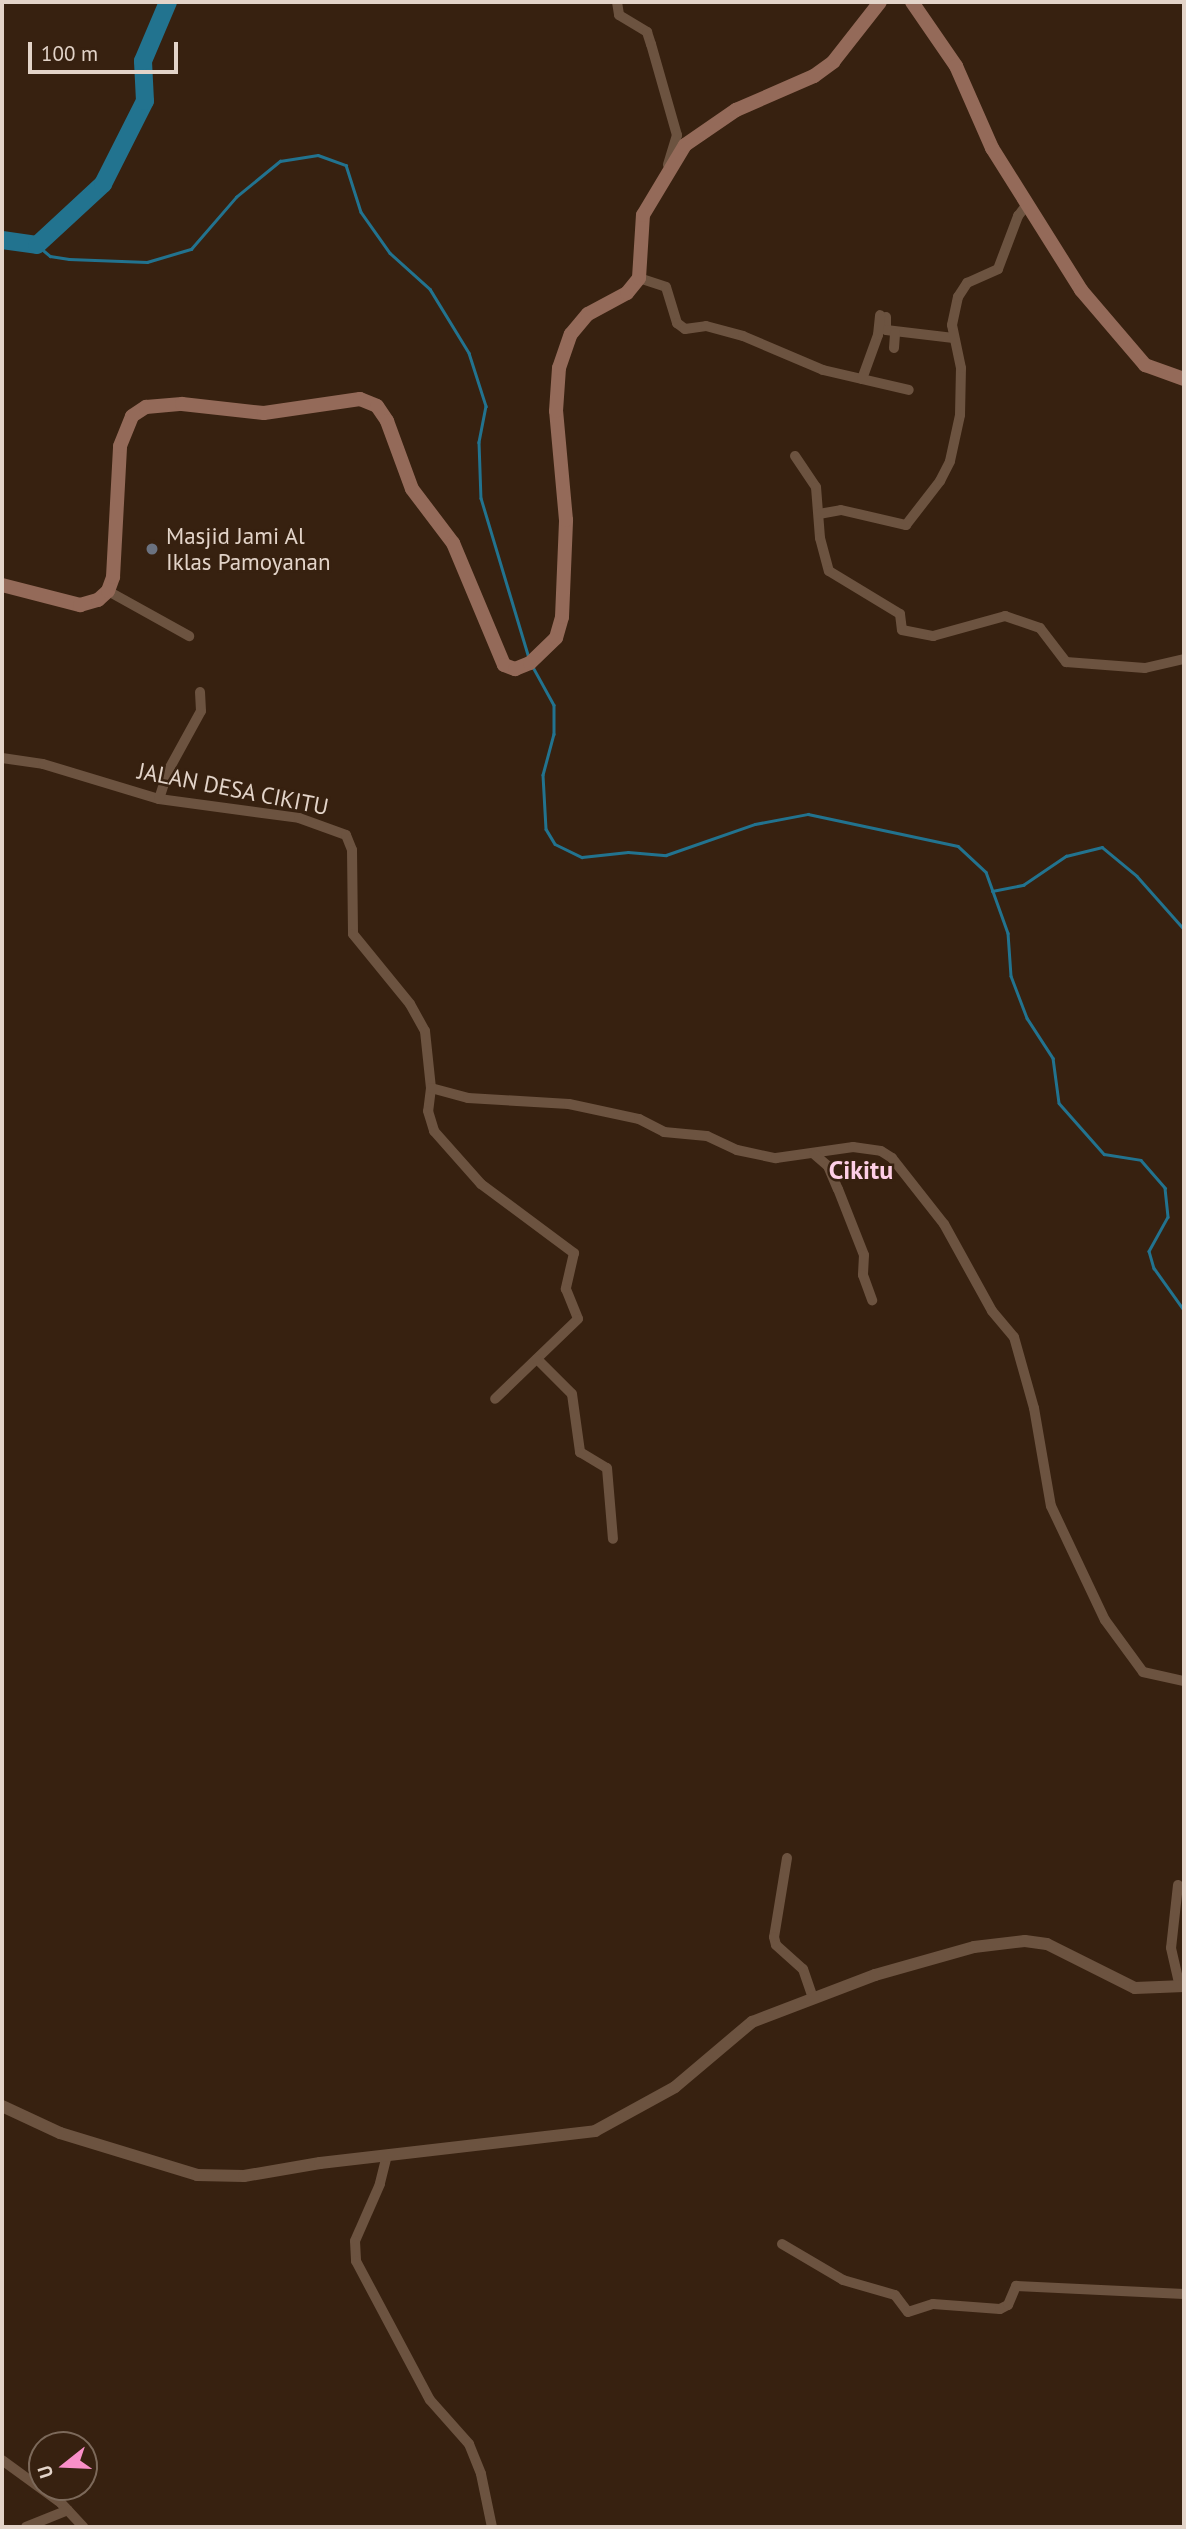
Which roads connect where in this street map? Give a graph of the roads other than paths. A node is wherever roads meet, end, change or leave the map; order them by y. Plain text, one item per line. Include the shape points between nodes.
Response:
1 (617, 2) edge
2 (880, 2) edge
3 (912, 2) edge
4 (668, 169) junction
5 (1028, 203) junction
6 (639, 278) junction
7 (895, 333) junction
8 (954, 338) junction
9 (872, 347) junction
10 (862, 379) junction
11 (1184, 379) edge
12 (909, 390) dead end
13 (795, 456) dead end
14 (819, 514) junction
15 (2, 585) edge
16 (108, 591) junction
17 (189, 636) dead end
18 (1184, 659) edge
19 (200, 692) dead end
20 (2, 758) edge
21 (159, 799) junction
22 (431, 1088) junction
23 (814, 1154) junction
24 (873, 1300) dead end
25 (537, 1359) junction
26 (495, 1399) dead end
27 (613, 1539) dead end
28 (1184, 1681) edge
29 (787, 1858) dead end
30 (1178, 1885) dead end
31 (1182, 1986) edge
32 (813, 1998) junction
33 (2, 2106) edge
34 (387, 2154) junction
35 (782, 2244) dead end
36 (1184, 2294) edge
37 (2, 2460) edge
38 (68, 2510) junction
39 (26, 2527) edge
40 (83, 2527) edge
41 (492, 2527) edge

1 - 4 street via 619,15 647,32 675,121 677,135
2 - 4 main road via 824,69 702,129
3 - 5 main road via 956,66 992,148
4 - 6 main road via 643,215
5 - 8 street via 1018,216 998,269 967,283 958,297
5 - 11 main road via 1081,290 1145,365
6 - 10 street via 666,286 680,327 706,326 743,336 823,370
6 - 16 main road via 627,293 578,323 559,368 556,433 566,551 562,617 556,638 520,667 506,667 495,650 453,543 414,494 387,421 366,400 264,413 162,404 132,416 117,466 113,577
7 - 8 street
7 - 9 street via 889,349
7 - 9 street via 886,330 883,316
8 - 14 street via 962,388 954,447 940,481 917,514 906,525 841,510
9 - 10 street
10 - 12 street
13 - 14 street via 812,476
14 - 18 street via 829,571 900,614 902,630 912,635 933,636 1005,616 1040,628 1066,662 1145,668
15 - 16 main road via 80,605 98,600
16 - 17 street
19 - 21 street via 201,711 168,771
20 - 21 street, JALAN DESA CIKITU via 43,764
21 - 22 street, JALAN DESA CIKITU via 299,818 346,835 352,850 352,934 419,1017 428,1044
22 - 23 street via 468,1098 605,1112 639,1119 664,1132 707,1136 763,1156
22 - 25 street via 428,1111 434,1131 481,1184 574,1253 566,1289 578,1319
23 - 24 street via 828,1166 838,1189 864,1255 863,1275
23 - 28 street via 853,1147 881,1151 922,1191 992,1311 1014,1337 1034,1408 1051,1506 1105,1620 1143,1672
25 - 26 street
25 - 27 street via 572,1394 580,1452 607,1468
29 - 32 street via 776,1945 803,1969
30 - 31 street via 1171,1948
31 - 32 street via 1135,1988 1070,1953 1025,1941 917,1962
32 - 34 street via 752,2022 675,2087 595,2131
33 - 34 street via 60,2133 197,2175 244,2176
34 - 41 street via 380,2184 355,2241 356,2261 430,2400 469,2444 481,2474
35 - 36 street via 843,2280 895,2295 908,2312 933,2304 1000,2309 1008,2305 1016,2286
37 - 38 street
38 - 39 street
38 - 40 street

